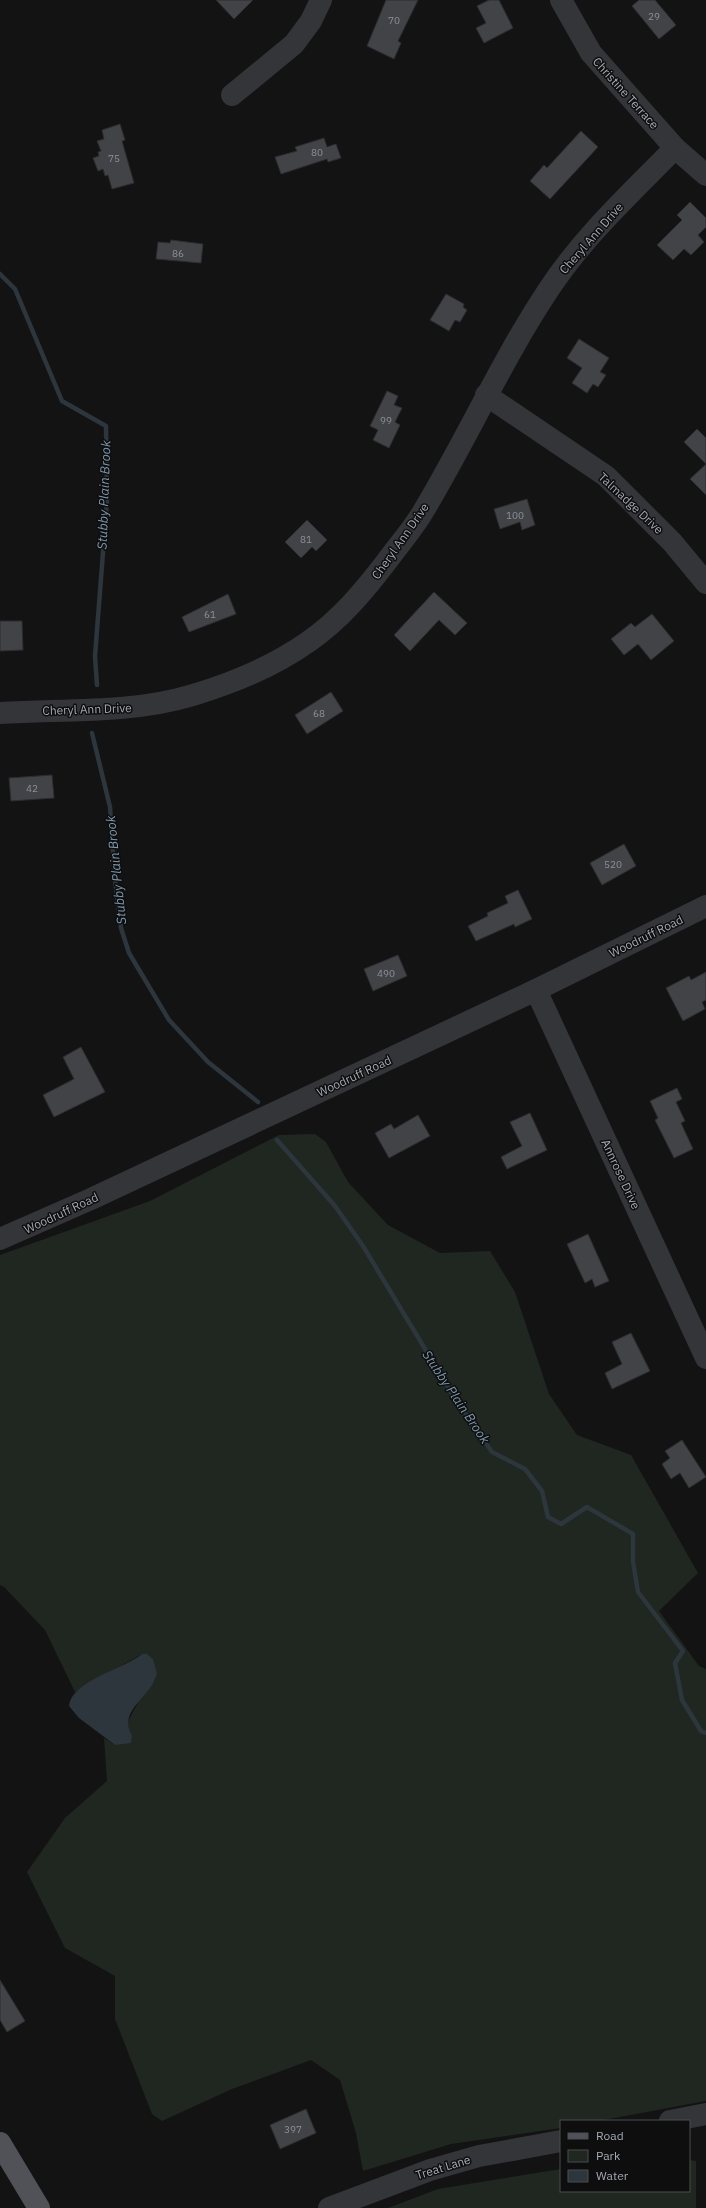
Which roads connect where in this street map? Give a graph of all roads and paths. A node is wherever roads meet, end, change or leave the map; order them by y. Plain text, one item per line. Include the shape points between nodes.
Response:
1 (321, 0) edge
2 (561, 0) edge
3 (232, 95) dead end
4 (675, 148) junction
5 (706, 175) edge
6 (486, 395) junction
7 (706, 583) edge
8 (0, 713) edge
9 (706, 906) edge
10 (536, 990) junction
11 (0, 1239) edge
12 (704, 1347) edge
13 (706, 2114) edge
14 (675, 2120) edge
15 (560, 2141) edge
16 (0, 2143) edge
17 (39, 2208) edge
18 (329, 2208) edge

1 - 3 street via 311,21 294,44
2 - 4 street, Christine Terrace via 591,53
4 - 5 street, Christine Terrace
4 - 6 street, Cheryl Ann Drive via 601,223 569,260 547,291
6 - 7 street, Talmadge Drive via 606,476 672,542
6 - 8 street, Cheryl Ann Drive via 420,517 362,594 342,615 308,642 241,678 191,696 130,708
9 - 10 street, Woodruff Road
10 - 11 street, Woodruff Road via 98,1196
10 - 12 street, Annrose Drive
13 - 14 street
15 - 18 street, Treat Lane via 479,2156 423,2173
16 - 17 main road

